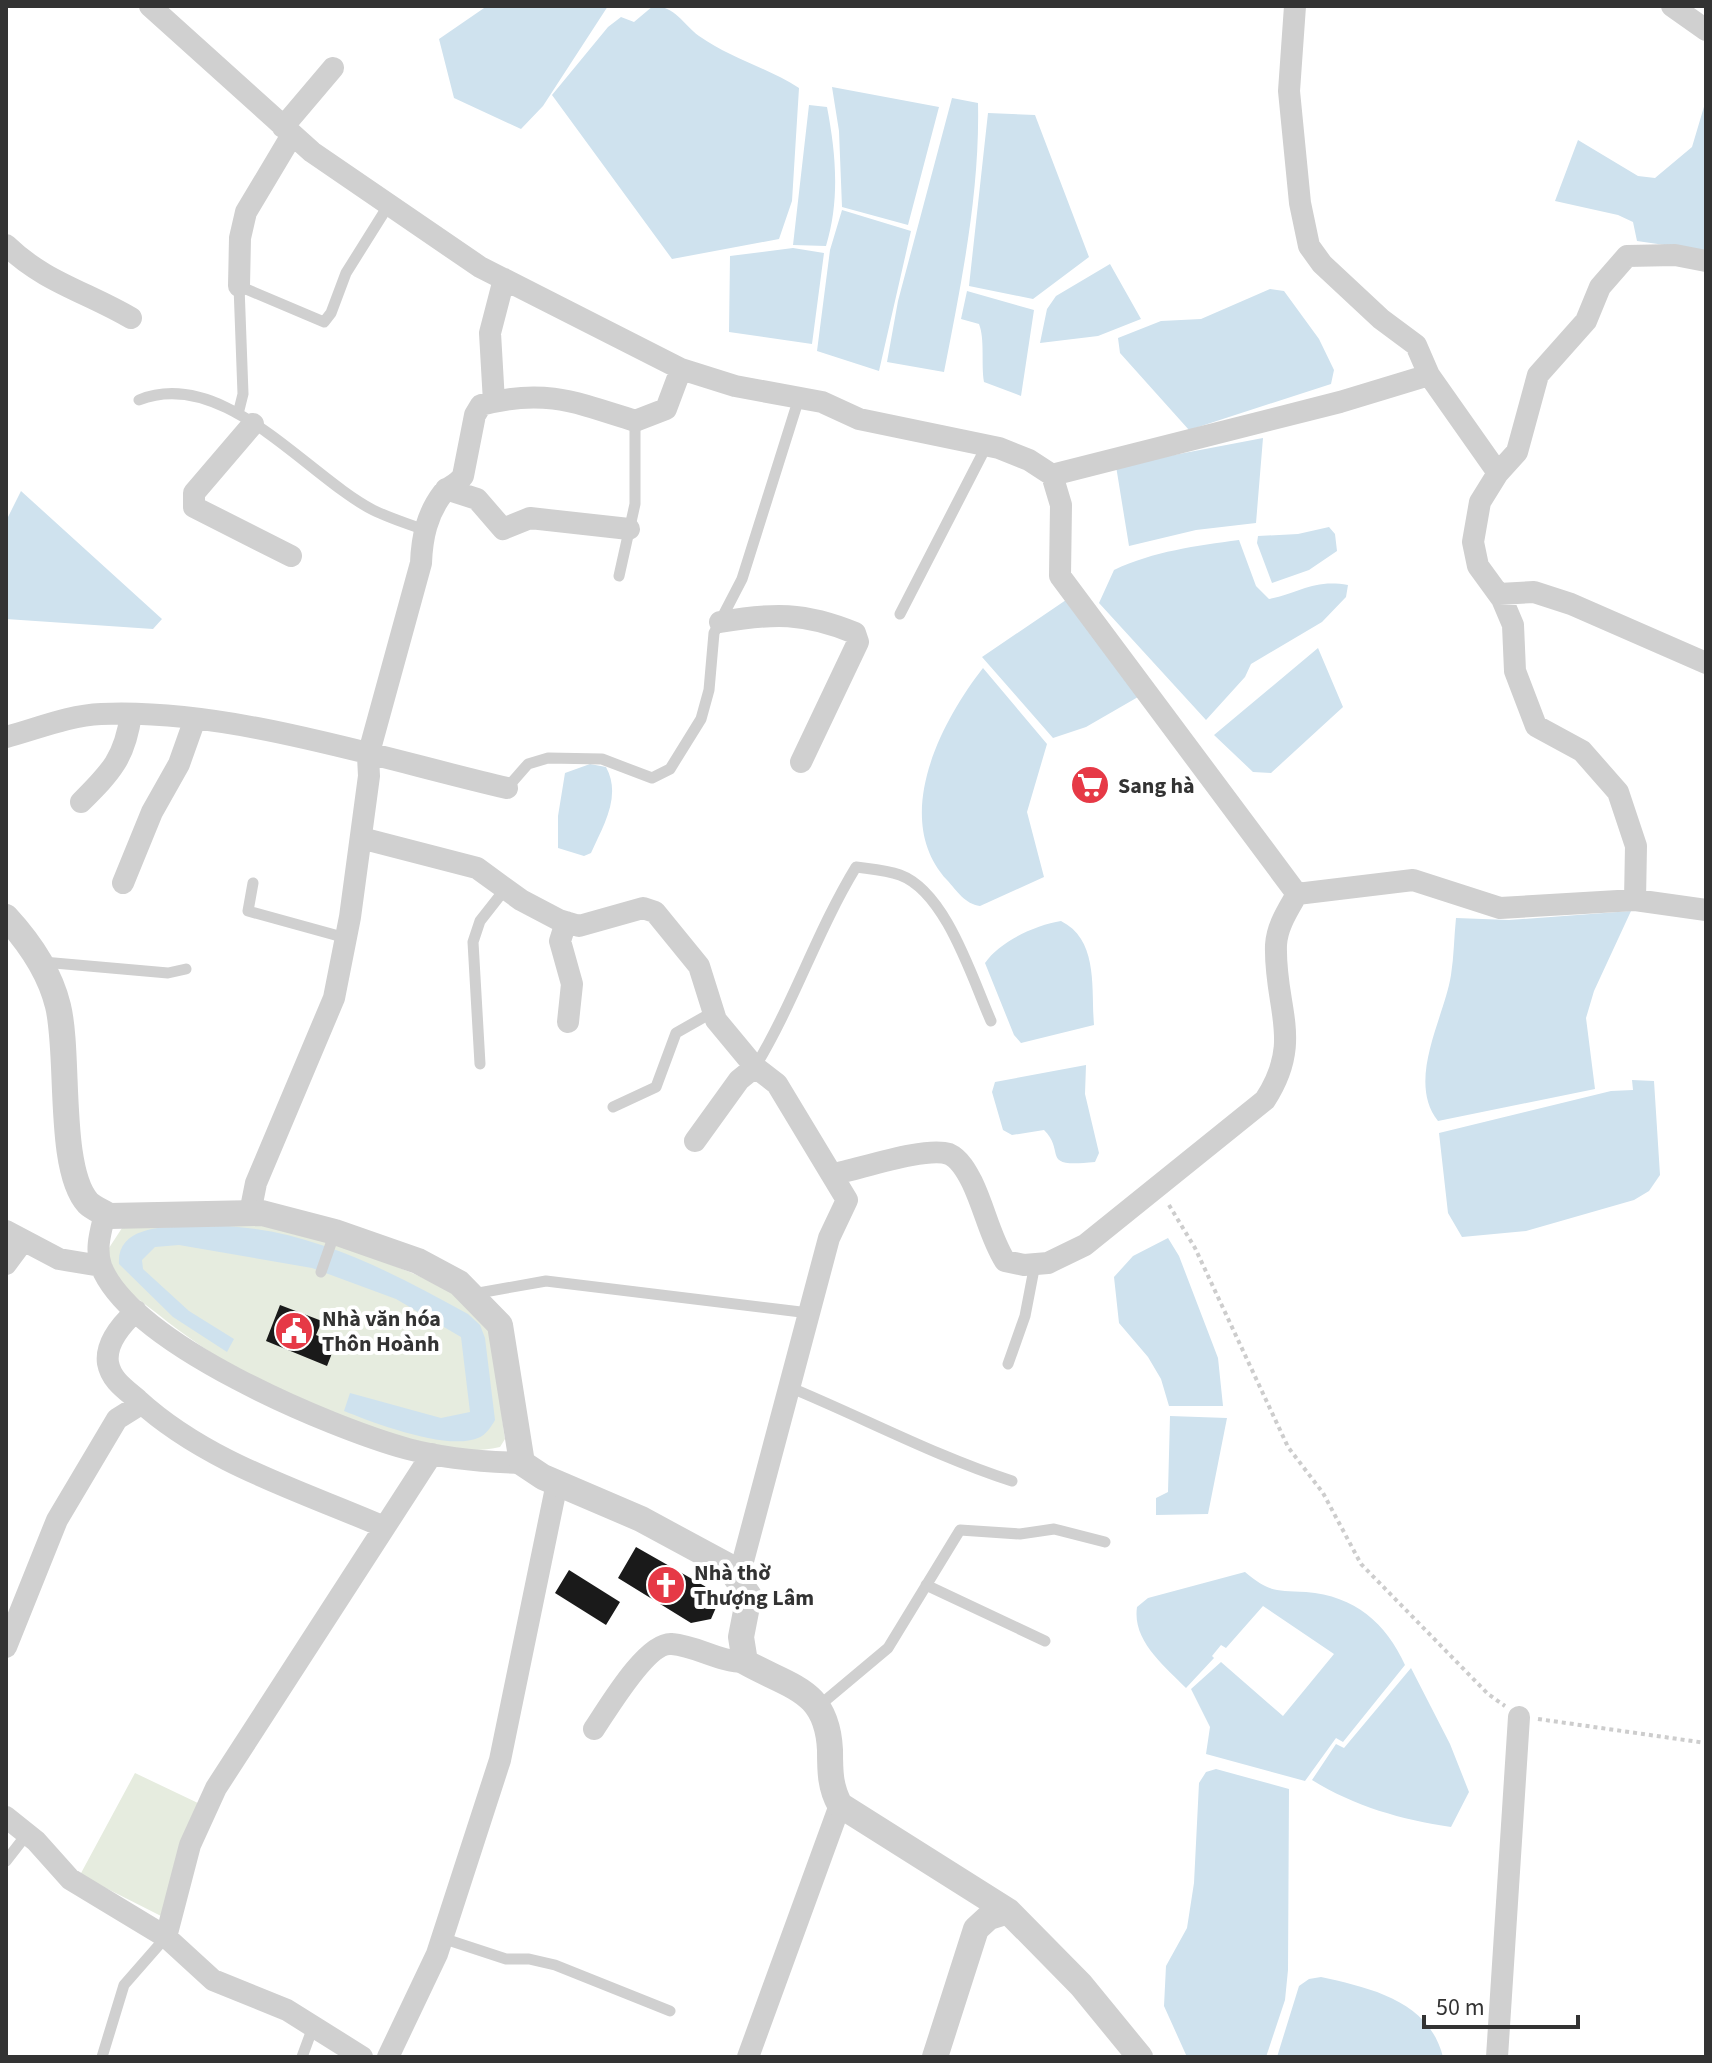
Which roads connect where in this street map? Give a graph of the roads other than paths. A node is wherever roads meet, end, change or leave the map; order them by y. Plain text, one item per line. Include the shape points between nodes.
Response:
1 (150, 6) edge
2 (1295, 6) edge
3 (1672, 6) edge
4 (1706, 30) edge
5 (333, 68) dead end
6 (288, 131) junction
7 (388, 206) junction
8 (6, 245) edge
9 (1706, 261) edge
10 (504, 279) junction
11 (239, 286) junction
12 (131, 318) dead end
13 (681, 369) junction
14 (1429, 375) junction
15 (799, 398) junction
16 (139, 400) dead end
17 (494, 402) junction
18 (246, 419) junction
19 (635, 421) junction
20 (987, 445) junction
21 (1498, 473) junction
22 (1052, 475) junction
23 (446, 489) junction
24 (629, 529) junction
25 (425, 530) junction
26 (291, 556) dead end
27 (619, 576) dead end
28 (1499, 594) junction
29 (900, 614) dead end
30 (720, 622) junction
31 (1706, 663) edge
32 (131, 714) junction
33 (195, 719) junction
34 (6, 737) edge
35 (368, 756) junction
36 (801, 762) dead end
37 (507, 788) joint
38 (81, 802) dead end
39 (361, 838) junction
40 (123, 883) dead end
41 (253, 883) dead end
42 (506, 888) junction
43 (1297, 894) junction
44 (1635, 900) junction
45 (1706, 910) edge
46 (6, 917) edge
47 (566, 922) junction
48 (346, 938) junction
49 (38, 962) junction
50 (186, 969) dead end
51 (713, 1012) junction
52 (991, 1021) dead end
53 (568, 1022) dead end
54 (480, 1064) dead end
55 (755, 1067) junction
56 (613, 1107) dead end
57 (695, 1141) dead end
58 (834, 1174) junction
59 (105, 1213) junction
60 (250, 1213) junction
61 (14, 1236) edge
62 (333, 1239) junction
63 (6, 1264) edge
64 (1035, 1264) junction
65 (101, 1266) junction
66 (321, 1272) dead end
67 (471, 1294) junction
68 (136, 1311) junction
69 (809, 1313) junction
70 (1008, 1364) dead end
71 (789, 1387) junction
72 (141, 1404) junction
73 (432, 1454) junction
74 (522, 1463) junction
75 (1012, 1481) dead end
76 (557, 1483) junction
77 (384, 1527) junction
78 (1105, 1542) dead end
79 (738, 1580) junction
80 (926, 1585) junction
81 (1045, 1641) dead end
82 (6, 1647) edge
83 (745, 1662) junction
84 (820, 1705) junction
85 (1519, 1717) road end
86 (594, 1729) dead end
87 (840, 1805) junction
88 (6, 1817) edge
89 (27, 1834) junction
90 (6, 1861) edge
91 (1008, 1911) junction
92 (166, 1937) junction
93 (442, 1938) junction
94 (670, 2011) dead end
95 (313, 2027) junction
96 (102, 2057) edge
97 (302, 2057) edge
98 (362, 2057) edge
99 (388, 2057) edge
100 (748, 2057) edge
101 (935, 2057) edge
102 (1140, 2057) edge
103 (1497, 2057) edge

1 - 6 street
2 - 14 street via 1289,91 1309,246 1371,310 1416,345
3 - 4 street
5 - 6 street
6 - 7 street
6 - 11 street via 246,212
7 - 10 street
7 - 11 lane via 346,273 324,322
8 - 12 street via 58,285
9 - 21 street via 1675,255 1627,256 1600,287 1586,321 1538,375 1517,452
10 - 13 street
10 - 17 street via 490,333
11 - 18 lane
13 - 15 street
13 - 19 street via 666,409
14 - 21 street
14 - 22 street
15 - 20 street via 859,419
15 - 30 lane via 742,579
16 - 18 lane via 176,392
17 - 19 street via 561,397
17 - 23 street via 481,405 475,415 463,476
18 - 25 lane via 374,510
18 - 26 street via 194,493 194,507
19 - 24 lane via 635,504
20 - 22 street
20 - 29 lane
21 - 28 street via 1480,502 1473,542 1478,566
22 - 43 street via 1061,505 1060,576
23 - 24 street via 477,499 503,529 530,518
23 - 25 street
24 - 27 lane
25 - 35 street via 421,563
28 - 31 street via 1534,592 1571,604
28 - 44 street via 1513,625 1515,671 1536,726 1582,751 1618,792 1636,846
30 - 36 street via 789,614 855,633 858,642
30 - 37 lane via 701,719 670,769 652,778 602,759 548,758 528,764
32 - 33 street
32 - 34 street via 97,714
32 - 38 street via 127,743 114,769
33 - 35 street
33 - 40 street
35 - 37 street
35 - 39 street
39 - 42 street via 477,868
39 - 48 street
41 - 48 lane via 248,911
42 - 47 street
42 - 54 lane via 480,921 473,942
43 - 44 street via 1413,880 1500,908
43 - 64 street via 1276,944 1286,1055 1265,1100 1085,1245
44 - 45 street
46 - 49 street
47 - 51 street via 592,925 643,908 655,912 699,966
47 - 53 street via 560,941 572,984
48 - 60 street via 334,998 256,1183
49 - 50 lane via 168,973
49 - 59 street via 58,1006 71,1173 89,1204
51 - 55 street
51 - 56 lane via 676,1033 656,1087
52 - 55 lane via 939,908 901,875 856,867
55 - 57 street via 739,1080
55 - 58 street via 777,1084
58 - 64 street via 946,1153 957,1159 971,1181 1005,1261
58 - 69 street via 847,1200 829,1238
59 - 60 street
59 - 65 street via 97,1250
60 - 62 street
61 - 63 street
61 - 65 street via 59,1259
62 - 66 lane
62 - 67 street via 418,1261
64 - 70 lane
65 - 68 street
67 - 69 lane via 546,1281
67 - 74 street via 500,1325
68 - 72 street via 110,1344 107,1359 112,1377
68 - 73 street via 171,1339 257,1390 353,1432
69 - 71 street
71 - 75 lane via 944,1459
71 - 79 street
72 - 77 street via 233,1464
72 - 82 street via 117,1419 57,1520
73 - 74 street
73 - 77 street
74 - 76 street
76 - 79 street via 641,1519 728,1566
76 - 93 street via 500,1760
77 - 92 street via 216,1788 190,1845
78 - 80 lane via 1054,1529 1020,1534 960,1530
79 - 83 street via 749,1596 741,1637
80 - 81 lane
80 - 84 lane via 888,1648
83 - 84 street
83 - 86 street via 728,1662 671,1643 660,1646 631,1675
84 - 87 street via 829,1723 831,1789
85 - 103 street
87 - 91 street
87 - 100 street
88 - 89 street
89 - 90 lane
89 - 92 street via 70,1879
91 - 101 street via 989,1917 976,1929
91 - 102 street via 1081,1985
92 - 95 street via 213,1980 287,2010
92 - 96 lane via 124,1985
93 - 94 lane via 506,1959 555,1965
93 - 99 street
95 - 97 lane
95 - 98 street

